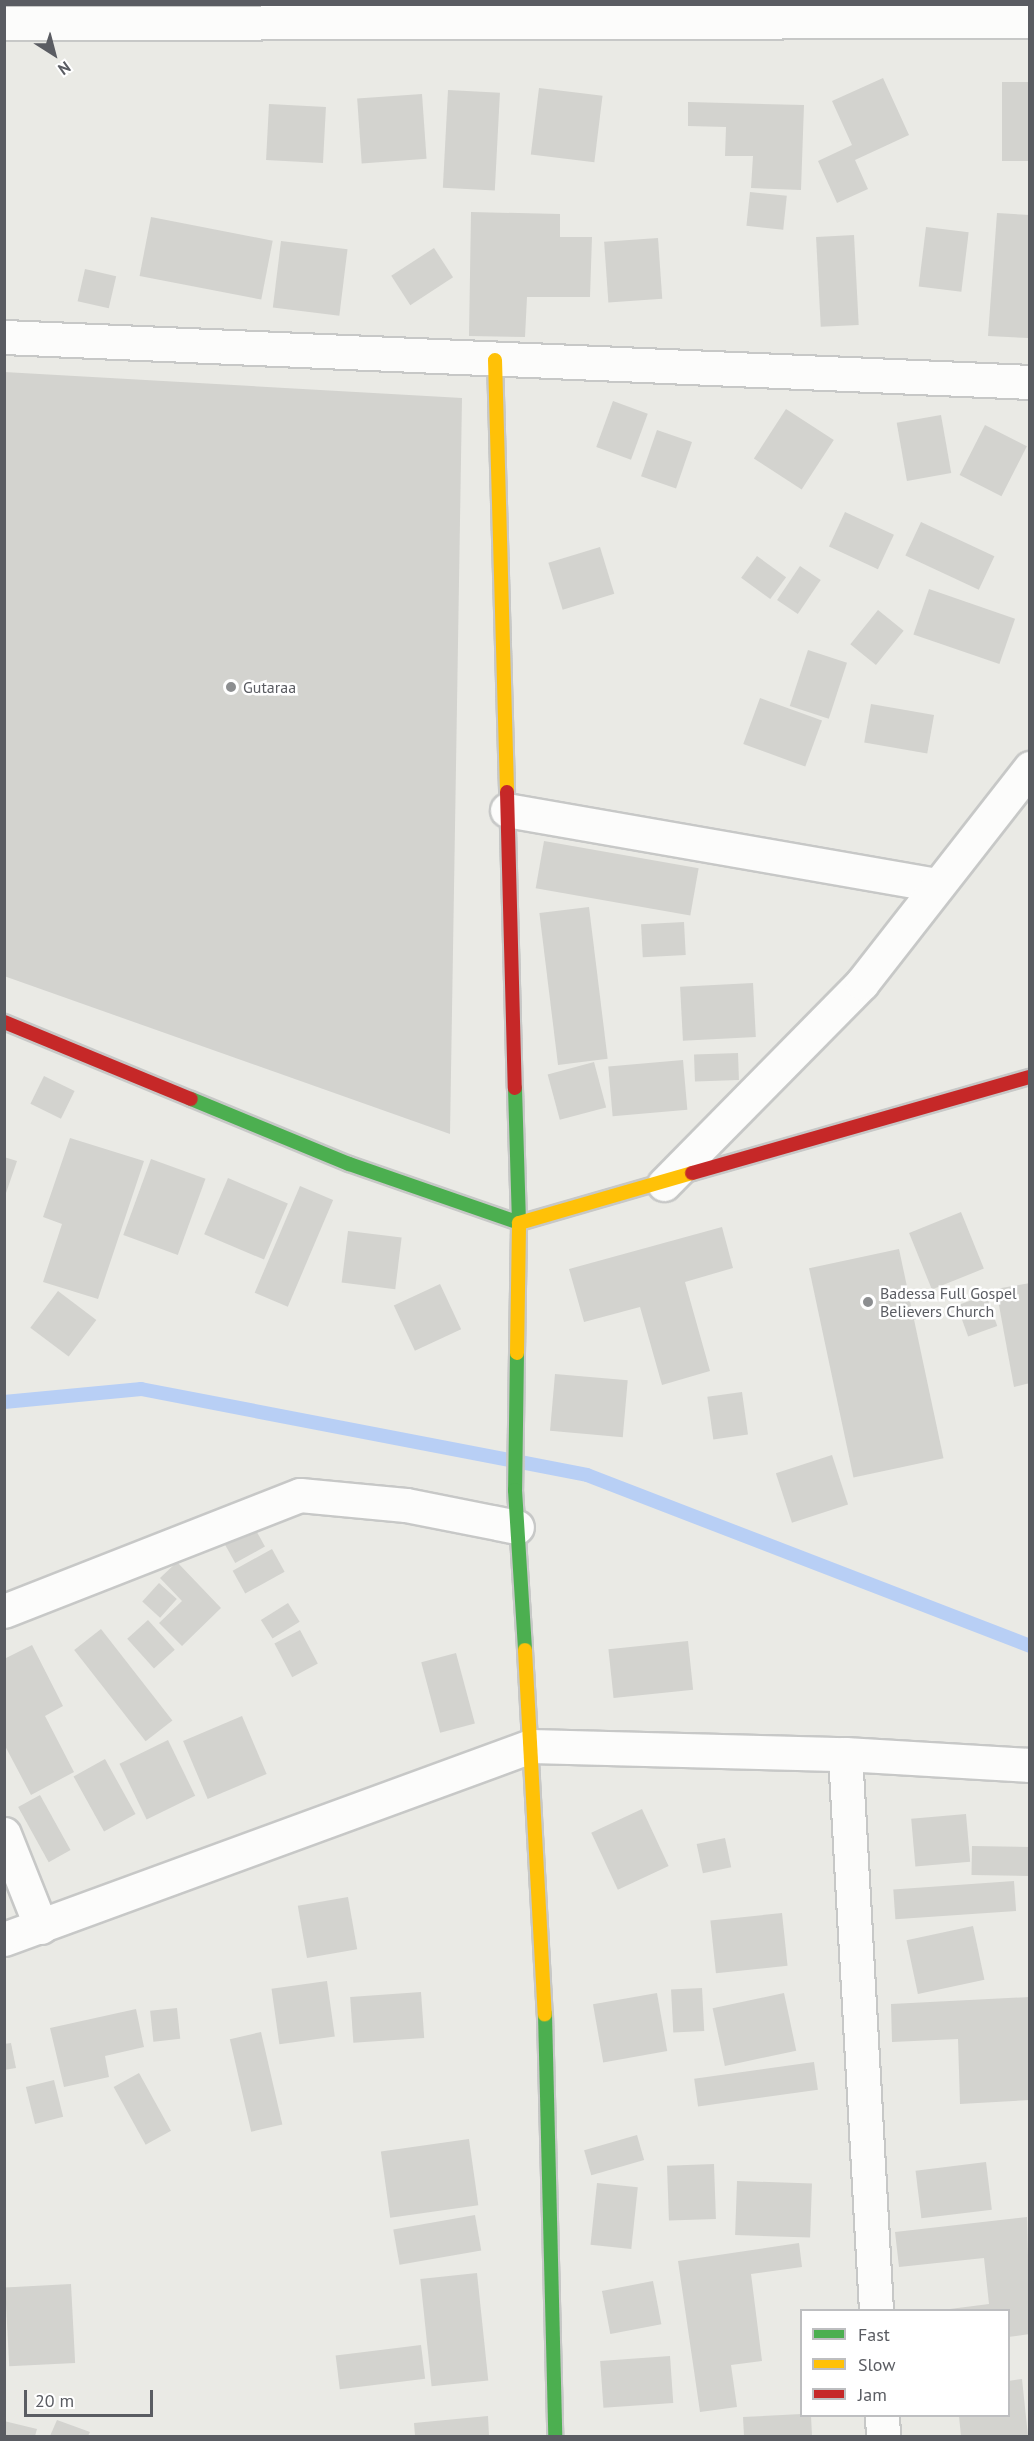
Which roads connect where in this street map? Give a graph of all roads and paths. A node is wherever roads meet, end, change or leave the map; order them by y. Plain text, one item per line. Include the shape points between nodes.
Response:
1 (1029, 21) edge
2 (4, 23) edge
3 (4, 337) edge
4 (495, 360) junction
5 (1029, 382) edge
6 (1029, 768) edge
7 (507, 810) junction
8 (938, 885) junction
9 (4, 1022) edge
10 (1029, 1077) edge
11 (664, 1184) junction
12 (519, 1223) junction
13 (517, 1527) junction
14 (4, 1611) edge
15 (531, 1746) junction
16 (845, 1754) junction
17 (1029, 1765) edge
18 (4, 1834) edge
19 (40, 1927) junction
20 (4, 1939) edge
21 (876, 2309) edge
22 (882, 2417) edge
23 (555, 2436) edge
24 (884, 2436) edge

1 - 2 street
3 - 4 street
4 - 5 street
4 - 7 street
6 - 8 street
7 - 8 street
7 - 12 street
8 - 11 street via 862,983
9 - 12 street via 349,1164
10 - 11 street
11 - 12 street
12 - 13 street
13 - 14 street via 406,1504 300,1495
13 - 15 street
15 - 16 street
15 - 19 street
15 - 23 street via 543,1949
16 - 17 street
16 - 21 street
18 - 19 street
19 - 20 street
22 - 24 street

